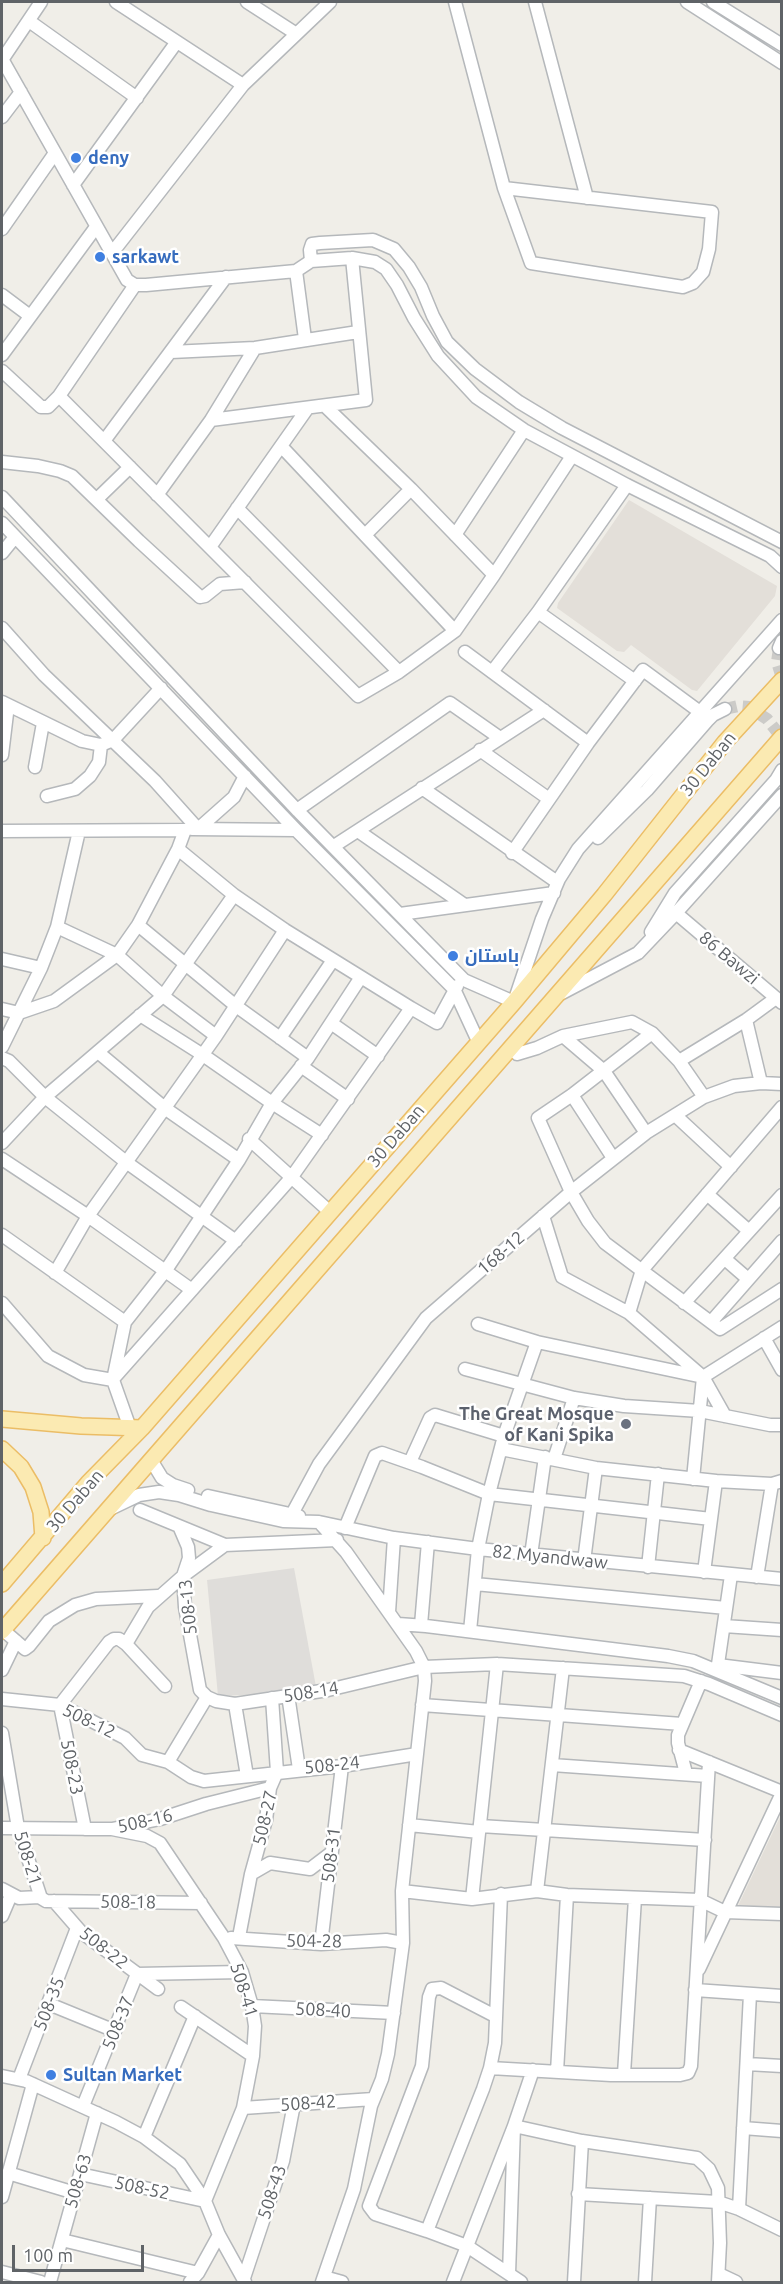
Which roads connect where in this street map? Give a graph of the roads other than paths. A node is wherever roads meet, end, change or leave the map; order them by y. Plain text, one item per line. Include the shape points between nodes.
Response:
1 (41, 2) edge
2 (116, 2) edge
3 (248, 2) edge
4 (330, 2) edge
5 (455, 2) edge
6 (535, 2) edge
7 (687, 2) edge
8 (713, 2) edge
9 (29, 21) junction
10 (296, 33) junction
11 (176, 43) junction
12 (782, 45) edge
13 (2, 60) edge
14 (782, 63) edge
15 (243, 86) junction
16 (21, 92) junction
17 (136, 98) junction
18 (2, 117) edge
19 (55, 153) junction
20 (73, 185) junction
21 (504, 188) junction
22 (587, 198) junction
23 (96, 227) junction
24 (2, 229) edge
25 (112, 253) junction
26 (352, 258) junction
27 (311, 261) junction
28 (296, 270) junction
29 (226, 277) junction
30 (135, 285) junction
31 (2, 294) edge
32 (30, 316) junction
33 (441, 330) junction
34 (358, 332) junction
35 (305, 339) junction
36 (427, 340) junction
37 (255, 348) junction
38 (171, 352) junction
39 (2, 355) edge
40 (2, 371) edge
41 (59, 396) junction
42 (325, 406) junction
43 (307, 409) junction
44 (211, 420) junction
45 (524, 430) junction
46 (104, 441) junction
47 (280, 446) junction
48 (572, 456) junction
49 (2, 462) edge
50 (130, 467) junction
51 (627, 485) junction
52 (411, 489) junction
53 (157, 495) junction
54 (2, 497) edge
55 (97, 499) junction
56 (698, 499) junction
57 (237, 508) junction
58 (688, 516) junction
59 (2, 523) edge
60 (364, 536) junction
61 (455, 536) junction
62 (15, 537) junction
63 (782, 542) edge
64 (210, 547) junction
65 (2, 553) edge
66 (782, 567) edge
67 (494, 575) junction
68 (245, 582) junction
69 (89, 590) junction
70 (79, 602) junction
71 (538, 612) junction
72 (782, 620) edge
73 (2, 628) edge
74 (455, 631) junction
75 (465, 652) dead end
76 (399, 672) junction
77 (492, 672) junction
78 (782, 680) edge
79 (635, 681) junction
80 (161, 688) junction
81 (5, 703) edge
82 (725, 709) tunnel mouth
83 (544, 710) junction
84 (700, 712) junction
85 (43, 723) junction
86 (782, 737) edge
87 (500, 738) junction
88 (113, 740) junction
89 (588, 743) junction
90 (101, 746) junction
91 (480, 750) junction
92 (2, 755) edge
93 (35, 767) dead end
94 (782, 770) edge
95 (245, 776) junction
96 (422, 788) junction
97 (782, 795) edge
98 (47, 796) dead end
99 (549, 799) junction
100 (297, 810) junction
101 (191, 829) junction
102 (296, 830) junction
103 (2, 831) edge
104 (79, 831) junction
105 (358, 831) junction
106 (334, 846) junction
107 (178, 849) junction
108 (512, 853) junction
109 (566, 868) junction
110 (556, 888) junction
111 (234, 895) junction
112 (463, 904) junction
113 (676, 913) junction
114 (400, 914) junction
115 (138, 925) junction
116 (57, 927) junction
117 (285, 930) junction
118 (638, 953) junction
119 (117, 955) junction
120 (2, 959) edge
121 (333, 960) junction
122 (185, 965) junction
123 (41, 968) junction
124 (361, 977) junction
125 (464, 980) junction
126 (454, 989) junction
127 (558, 995) junction
128 (163, 996) junction
129 (778, 1000) edge
130 (514, 1002) junction
131 (236, 1006) junction
132 (411, 1008) junction
133 (2, 1009) edge
134 (19, 1013) junction
135 (140, 1015) junction
136 (746, 1020) junction
137 (331, 1023) junction
138 (652, 1034) junction
139 (216, 1036) junction
140 (563, 1036) junction
141 (280, 1038) junction
142 (478, 1041) junction
143 (2, 1047) edge
144 (512, 1048) junction
145 (99, 1053) junction
146 (203, 1054) junction
147 (378, 1056) junction
148 (2, 1058) edge
149 (304, 1062) junction
150 (679, 1062) junction
151 (604, 1071) junction
152 (761, 1083) junction
153 (782, 1084) edge
154 (572, 1095) junction
155 (45, 1097) junction
156 (704, 1097) junction
157 (348, 1099) junction
158 (272, 1103) junction
159 (782, 1107) edge
160 (166, 1109) junction
161 (675, 1115) junction
162 (646, 1133) junction
163 (322, 1135) junction
164 (249, 1139) junction
165 (2, 1143) edge
166 (388, 1145) junction
167 (613, 1158) junction
168 (2, 1159) edge
169 (239, 1160) junction
170 (126, 1162) junction
171 (411, 1164) junction
172 (730, 1167) junction
173 (366, 1171) junction
174 (291, 1178) junction
175 (385, 1192) junction
176 (571, 1192) junction
177 (707, 1194) junction
178 (782, 1195) edge
179 (330, 1212) junction
180 (203, 1215) junction
181 (88, 1216) junction
182 (543, 1216) junction
183 (749, 1231) junction
184 (2, 1235) edge
185 (236, 1241) junction
186 (782, 1241) edge
187 (725, 1259) junction
188 (166, 1270) junction
189 (642, 1270) junction
190 (55, 1274) junction
191 (748, 1279) junction
192 (782, 1289) edge
193 (192, 1290) junction
194 (2, 1303) edge
195 (684, 1303) junction
196 (629, 1313) junction
197 (125, 1322) junction
198 (711, 1322) junction
199 (478, 1324) dead end
200 (782, 1327) edge
201 (764, 1338) junction
202 (537, 1342) junction
203 (465, 1369) dead end
204 (782, 1370) edge
205 (703, 1377) junction
206 (112, 1380) junction
207 (523, 1385) junction
208 (574, 1398) junction
209 (700, 1411) junction
210 (725, 1416) junction
211 (2, 1419) edge
212 (782, 1425) edge
213 (136, 1428) junction
214 (503, 1442) junction
215 (2, 1449) edge
216 (549, 1458) junction
217 (151, 1460) junction
218 (410, 1462) junction
219 (596, 1468) junction
220 (658, 1474) junction
221 (693, 1479) junction
222 (716, 1481) junction
223 (777, 1483) edge
224 (489, 1494) junction
225 (539, 1500) junction
226 (591, 1505) junction
227 (140, 1509) dead end
228 (654, 1512) junction
229 (103, 1514) junction
230 (292, 1514) junction
231 (711, 1519) junction
232 (319, 1522) junction
233 (179, 1526) junction
234 (345, 1528) junction
235 (43, 1538) junction
236 (394, 1538) junction
237 (337, 1540) junction
238 (428, 1542) junction
239 (225, 1545) junction
240 (478, 1549) junction
241 (531, 1555) junction
242 (584, 1561) junction
243 (648, 1567) junction
244 (704, 1572) junction
245 (731, 1575) junction
246 (183, 1576) junction
247 (757, 1576) junction
248 (782, 1579) edge
249 (2, 1584) edge
250 (475, 1584) junction
251 (158, 1596) junction
252 (726, 1608) junction
253 (389, 1612) junction
254 (398, 1624) junction
255 (421, 1625) junction
256 (724, 1626) junction
257 (2, 1630) edge
258 (782, 1630) edge
259 (470, 1631) junction
260 (16, 1641) junction
261 (126, 1644) junction
262 (679, 1658) junction
263 (496, 1664) junction
264 (424, 1667) junction
265 (563, 1668) junction
266 (718, 1668) junction
267 (2, 1670) edge
268 (782, 1673) edge
269 (677, 1675) junction
270 (701, 1681) junction
271 (165, 1686) dead end
272 (203, 1694) junction
273 (288, 1695) junction
274 (273, 1698) junction
275 (782, 1698) edge
276 (2, 1699) edge
277 (236, 1704) junction
278 (60, 1705) junction
279 (422, 1705) junction
280 (492, 1710) junction
281 (782, 1715) edge
282 (558, 1717) junction
283 (682, 1724) junction
284 (2, 1733) edge
285 (679, 1750) junction
286 (417, 1754) junction
287 (168, 1762) junction
288 (709, 1762) junction
289 (342, 1766) junction
290 (552, 1766) junction
291 (299, 1769) junction
292 (278, 1772) junction
293 (686, 1773) junction
294 (247, 1776) junction
295 (708, 1776) junction
296 (270, 1788) junction
297 (782, 1793) edge
298 (409, 1826) junction
299 (2, 1828) edge
300 (18, 1828) junction
301 (546, 1828) junction
302 (85, 1829) junction
303 (112, 1829) junction
304 (480, 1829) junction
305 (705, 1840) junction
306 (332, 1853) junction
307 (251, 1874) junction
308 (402, 1891) junction
309 (537, 1891) junction
310 (6, 1892) edge
311 (501, 1894) junction
312 (567, 1895) junction
313 (40, 1897) junction
314 (635, 1898) junction
315 (472, 1899) junction
316 (700, 1900) junction
317 (54, 1901) junction
318 (201, 1903) junction
319 (725, 1912) junction
320 (782, 1914) edge
321 (2, 1916) edge
322 (77, 1928) junction
323 (239, 1937) junction
324 (224, 1938) junction
325 (403, 1943) junction
326 (321, 1944) junction
327 (242, 1972) junction
328 (137, 1974) junction
329 (696, 1976) junction
330 (158, 1989) dead end
331 (695, 1990) junction
332 (750, 1994) junction
333 (782, 1996) edge
334 (49, 2004) junction
335 (252, 2006) junction
336 (181, 2007) dead end
337 (394, 2013) junction
338 (195, 2016) junction
339 (495, 2016) junction
340 (116, 2031) junction
341 (253, 2056) junction
342 (747, 2064) junction
343 (782, 2066) edge
344 (490, 2068) junction
345 (533, 2070) junction
346 (557, 2072) junction
347 (624, 2074) junction
348 (2, 2076) edge
349 (20, 2079) junction
350 (33, 2084) junction
351 (373, 2099) junction
352 (294, 2104) junction
353 (83, 2106) junction
354 (243, 2108) junction
355 (97, 2113) junction
356 (514, 2126) junction
357 (743, 2128) junction
358 (782, 2131) edge
359 (144, 2137) junction
360 (582, 2141) junction
361 (8, 2173) junction
362 (80, 2174) junction
363 (75, 2193) junction
364 (578, 2194) junction
365 (2, 2197) edge
366 (650, 2198) junction
367 (205, 2201) junction
368 (718, 2202) junction
369 (739, 2209) junction
370 (427, 2230) junction
371 (782, 2230) edge
372 (219, 2235) junction
373 (62, 2240) junction
374 (467, 2246) junction
375 (2, 2272) edge
376 (509, 2274) junction
377 (194, 2278) edge
378 (718, 2278) edge
379 (244, 2280) edge
380 (323, 2280) edge
381 (41, 2283) edge
382 (50, 2283) edge
383 (342, 2283) edge
384 (453, 2283) edge
385 (521, 2283) edge
386 (574, 2283) edge
387 (645, 2283) edge
388 (736, 2283) edge

1 - 9 street
2 - 11 street
3 - 10 street
4 - 10 street
5 - 21 street
6 - 22 street
7 - 14 street
8 - 12 street
9 - 13 street
9 - 17 street
10 - 15 street
11 - 15 street
11 - 17 street
13 - 16 street
15 - 25 street
16 - 18 street
16 - 19 street
17 - 20 street
19 - 20 street
19 - 24 street
20 - 23 street
21 - 22 street
21 - 22 street via 531,263 683,287 703,272 712,212
23 - 25 street
23 - 32 street
25 - 30 street via 127,280
26 - 27 street
26 - 34 street
26 - 36 street via 375,262 386,269
27 - 28 street
27 - 33 street via 312,244 373,240 394,249 421,287
28 - 29 street
28 - 35 street
29 - 30 street
29 - 38 street
30 - 41 street
31 - 32 street
32 - 39 street
33 - 36 street
33 - 56 street via 447,342 475,369 519,402
34 - 35 street
34 - 42 street via 366,400
35 - 37 street
36 - 45 street via 476,397
37 - 38 street
37 - 44 street
38 - 46 street
40 - 41 street via 41,407 48,407
41 - 46 street
42 - 43 street
42 - 52 street
43 - 44 street
43 - 47 street
44 - 53 street
45 - 48 street
45 - 61 street
46 - 50 street
47 - 57 street
47 - 60 street
48 - 51 street
48 - 67 street
49 - 55 street via 66,473
50 - 53 street
50 - 55 street
51 - 58 street
51 - 71 street
52 - 60 street
52 - 61 street
53 - 64 street
54 - 69 street
55 - 68 street via 200,597 220,584
56 - 58 street
56 - 63 street
57 - 64 street
57 - 76 street
58 - 66 street via 770,556
59 - 62 street
60 - 74 street
61 - 67 street
62 - 65 street
62 - 70 street
64 - 68 street
67 - 74 street
68 - 76 street via 358,696
69 - 70 street
69 - 100 street
70 - 80 street
71 - 77 street
71 - 79 street
72 - 84 street
73 - 88 street via 44,675
74 - 76 street
75 - 77 street
77 - 83 street
78 - 130 main road, 30 Daban via 725,742
79 - 84 street via 643,670
79 - 89 street
80 - 88 street
80 - 95 street
81 - 85 street
81 - 92 street
82 - 109 street via 713,715 647,790
83 - 87 street
83 - 89 street
84 - 109 street via 578,849
85 - 90 street
85 - 93 street
86 - 127 main road, 30 Daban
87 - 91 street
87 - 100 street via 450,703
88 - 90 street
88 - 101 street via 155,781
89 - 99 street
90 - 98 street via 99,762 90,776 75,789
91 - 96 street
91 - 99 street
94 - 118 street via 675,893
95 - 101 street via 234,797
95 - 102 street
96 - 105 street
96 - 108 street
97 - 113 street
99 - 108 street
100 - 106 street
101 - 102 street
101 - 104 street
101 - 107 street
102 - 126 street
103 - 104 street
104 - 116 street
105 - 106 street
105 - 112 street
106 - 114 street
107 - 111 street
107 - 115 street
108 - 110 street
109 - 110 street
110 - 112 street
110 - 130 street
111 - 117 street
111 - 122 street
112 - 114 street
113 - 118 street
113 - 129 street, 86 Bawzi
114 - 125 street
115 - 119 street
115 - 122 street
116 - 119 street
116 - 123 street
117 - 121 street
117 - 131 street
118 - 127 street
119 - 128 street
119 - 134 street via 54,1001
120 - 123 street
121 - 124 street
121 - 141 street
122 - 128 street
122 - 131 street
123 - 134 street
124 - 132 street
124 - 137 street
125 - 126 street
125 - 130 street
126 - 132 street via 437,1023
126 - 142 street
127 - 144 main road, 30 Daban
128 - 135 street
128 - 139 street
129 - 136 street
130 - 142 main road, 30 Daban
131 - 139 street
131 - 141 street
132 - 147 street
133 - 134 street
134 - 143 street
135 - 145 street
135 - 146 street
136 - 150 street
136 - 152 street
137 - 147 street
137 - 149 street
138 - 140 street via 632,1022
138 - 150 street
138 - 151 street
139 - 146 street
140 - 144 street via 517,1054
140 - 151 street
141 - 149 street
142 - 166 main road, 30 Daban
144 - 171 main road, 30 Daban
145 - 155 street
145 - 160 street
146 - 158 street
146 - 160 street
147 - 157 street
148 - 155 street
149 - 157 street
149 - 158 street
150 - 156 street
151 - 154 street
151 - 162 street
152 - 153 street, 168-12
152 - 156 street, 168-12 via 734,1086
154 - 167 street
154 - 176 street via 538,1118
155 - 165 street
155 - 170 street
156 - 161 street, 168-12
157 - 163 street
158 - 163 street
158 - 164 street
159 - 172 street
160 - 169 street
160 - 170 street
161 - 162 street, 168-12
161 - 172 street
162 - 167 street, 168-12
163 - 174 street
164 - 169 street
164 - 174 street
166 - 171 main road via 392,1163
166 - 173 main road, 30 Daban
167 - 176 street, 168-12
168 - 181 street
169 - 180 street
170 - 180 street
170 - 181 street
171 - 175 main road, 30 Daban
172 - 177 street
173 - 175 main road via 374,1170 384,1177
173 - 179 main road, 30 Daban
174 - 179 street
174 - 185 street
175 - 217 main road, 30 Daban
176 - 182 street, 168-12
176 - 189 street via 605,1243
177 - 183 street
177 - 189 street
178 - 183 street
179 - 213 main road, 30 Daban
180 - 185 street
180 - 188 street
181 - 188 street
181 - 190 street
182 - 196 street via 562,1277
182 - 230 street, 168-12 via 426,1318 319,1464
183 - 187 street
184 - 190 street
185 - 193 street
186 - 191 street
187 - 191 street
187 - 195 street
188 - 193 street
188 - 197 street
189 - 195 street
189 - 196 street
190 - 197 street
191 - 198 street
192 - 198 street via 720,1329
193 - 206 street
194 - 206 street via 48,1356 84,1375
195 - 198 street
196 - 205 street
197 - 206 street
199 - 202 street
200 - 201 street
201 - 204 street
201 - 205 street
202 - 205 street
202 - 207 street
203 - 207 street
205 - 209 street
205 - 210 street
206 - 213 street
207 - 208 street
207 - 214 street
208 - 209 street
208 - 216 street
209 - 210 street
209 - 221 street
210 - 212 street
211 - 213 main road
213 - 235 main road, 30 Daban
214 - 216 street
214 - 218 street via 435,1415 430,1418
214 - 224 street
215 - 235 main road via 21,1467 33,1487 41,1512
216 - 219 street
216 - 225 street
217 - 229 main road, 30 Daban
217 - 230 street via 158,1474 173,1485
218 - 224 street
218 - 234 street via 382,1453 375,1456
219 - 220 street
219 - 226 street
220 - 221 street
220 - 228 street
221 - 222 street
222 - 223 street
222 - 231 street
223 - 247 street
224 - 225 street
224 - 240 street
225 - 226 street
225 - 241 street
226 - 228 street
226 - 242 street
227 - 233 street
228 - 231 street
228 - 243 street
229 - 232 street via 129,1498 159,1492 283,1521
229 - 257 main road, 30 Daban
230 - 232 street
231 - 244 street
232 - 234 street, 82 Myandwaw
232 - 237 street
233 - 239 street
233 - 246 street, 508-13 via 189,1558
234 - 236 street, 82 Myandwaw
235 - 249 main road, 30 Daban
236 - 238 street, 82 Myandwaw
236 - 253 street
237 - 239 street
237 - 253 street
238 - 240 street, 82 Myandwaw
238 - 255 street
239 - 246 street
240 - 241 street, 82 Myandwaw
240 - 250 street
241 - 242 street, 82 Myandwaw
242 - 243 street, 82 Myandwaw
243 - 244 street, 82 Myandwaw
244 - 245 street, 82 Myandwaw
245 - 247 street, 82 Myandwaw
245 - 252 street
246 - 251 street
246 - 272 street, 508-13 via 185,1606
247 - 248 street, 82 Myandwaw
250 - 252 street
250 - 259 street
251 - 260 street via 96,1599 75,1605 49,1621 25,1649
251 - 261 street via 137,1622
252 - 256 street
253 - 254 street
254 - 255 street
254 - 264 street
255 - 259 street
256 - 258 street
256 - 266 street
257 - 260 street
259 - 262 street
260 - 267 street
261 - 271 street
261 - 278 street via 119,1639 109,1642
262 - 266 street
262 - 269 street
263 - 264 street, 508-14
263 - 265 street, 508-14
263 - 280 street
264 - 273 street, 508-14 via 328,1690
264 - 279 street
265 - 269 street, 508-14
265 - 282 street
266 - 268 street
266 - 275 street
269 - 270 street, 508-14
270 - 281 street, 508-14
270 - 283 street
272 - 277 street, 508-14
272 - 287 street
273 - 274 street, 508-14
273 - 291 street
274 - 277 street, 508-14
274 - 292 street, 508-27
276 - 278 street, 508-12
277 - 294 street, 508-27
278 - 287 street, 508-12 via 125,1738 142,1755
278 - 302 street, 508-23
279 - 280 street
279 - 286 street
280 - 282 street
280 - 304 street
282 - 283 street
282 - 290 street
283 - 285 street
284 - 300 street, 508-21
285 - 288 street
285 - 293 street
286 - 289 street, 508-24
286 - 298 street
287 - 294 street, 508-12 via 204,1781
288 - 295 street
288 - 297 street
289 - 291 street, 508-24
289 - 306 street, 508-31
290 - 293 street
290 - 301 street
291 - 292 street, 508-24
292 - 294 street, 508-24
292 - 296 street, 508-27
293 - 295 street
295 - 305 street
296 - 303 street, 508-16
296 - 307 street, 508-27 via 266,1821
297 - 319 street
298 - 304 street
298 - 308 street
299 - 300 street, 508-16
300 - 302 street, 508-16
300 - 313 street, 508-21
301 - 304 street
301 - 305 street
301 - 309 street
302 - 303 street, 508-16
303 - 318 street, 508-41 via 154,1838
304 - 315 street
305 - 316 street
306 - 307 street via 310,1869 270,1863
306 - 326 street, 508-31
307 - 323 street, 508-27
308 - 315 street
308 - 325 street
309 - 311 street
309 - 312 street
310 - 313 street via 19,1898
310 - 321 street
311 - 315 street
311 - 339 street
312 - 314 street
312 - 346 street
313 - 317 street, 508-21
314 - 316 street
314 - 347 street
316 - 319 street
316 - 329 street
317 - 318 street, 508-18
317 - 322 street, 508-22
318 - 324 street, 508-41
319 - 320 street
319 - 329 street
322 - 328 street, 508-22
322 - 334 street, 508-35
323 - 324 street, 504-28
323 - 326 street, 504-28
324 - 327 street, 508-41
325 - 326 street, 504-28 via 386,1940
325 - 337 street
327 - 328 street
327 - 335 street, 508-41
328 - 330 street, 508-22
328 - 340 street, 508-37
329 - 331 street
331 - 332 street
331 - 347 street via 688,2073
332 - 333 street
332 - 342 street
334 - 340 street
334 - 349 street, 508-35
335 - 337 street, 508-40
335 - 341 street, 508-41
336 - 338 street
337 - 351 street via 384,2073
338 - 341 street
338 - 359 street
339 - 344 street
339 - 370 street via 441,1988 432,1989 429,1996 422,2066 369,2206 375,2214
340 - 353 street, 508-37
341 - 354 street, 508-41
342 - 343 street
342 - 357 street
344 - 345 street
344 - 370 street
345 - 346 street
345 - 356 street
346 - 347 street
348 - 349 street
349 - 350 street
350 - 353 street
350 - 361 street
351 - 352 street, 508-42
351 - 380 street via 354,2189
352 - 354 street, 508-42
352 - 379 street, 508-43 via 283,2161
353 - 355 street
354 - 367 street, 508-41
355 - 359 street
355 - 362 street, 508-63
356 - 360 street
356 - 374 street
356 - 376 street
357 - 358 street
357 - 369 street
359 - 367 street via 180,2164
360 - 364 street
360 - 368 street via 697,2158 710,2169 718,2188
361 - 363 street
361 - 365 street
362 - 363 street, 508-63
362 - 367 street, 508-52
363 - 373 street, 508-63
364 - 366 street
364 - 386 street
366 - 368 street
366 - 387 street
367 - 372 street
368 - 369 street
368 - 378 street
369 - 371 street
370 - 374 street
372 - 377 street
372 - 379 street
373 - 377 street
373 - 382 street, 508-63
374 - 376 street
374 - 384 street
375 - 381 street
376 - 385 street
378 - 388 street
380 - 383 street

